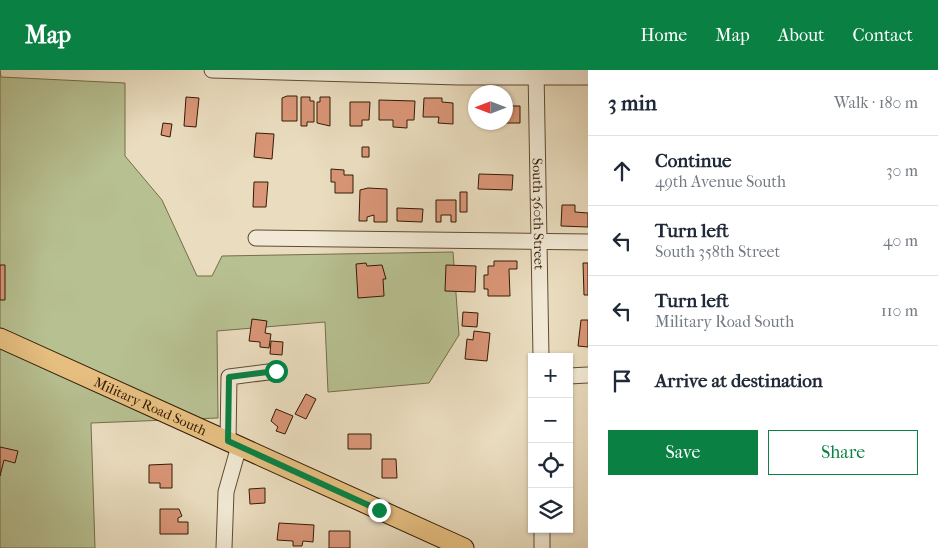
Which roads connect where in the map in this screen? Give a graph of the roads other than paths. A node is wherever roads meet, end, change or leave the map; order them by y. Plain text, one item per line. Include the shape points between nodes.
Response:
1 (212, 70) edge
2 (224, 70) edge
3 (536, 73) edge
4 (588, 77) edge
5 (256, 238) dead end
6 (540, 242) junction
7 (588, 242) edge
8 (0, 338) edge
9 (541, 353) edge
10 (276, 371) dead end
11 (588, 375) edge
12 (573, 376) edge
13 (234, 444) junction
14 (542, 533) edge
15 (456, 546) edge
16 (224, 548) edge
17 (542, 548) edge

1 - 2 street
2 - 3 street via 458,77
3 - 4 street
3 - 6 street, South 360th Street
5 - 6 street
6 - 7 street
6 - 9 street, South 360th Street
8 - 13 main road, Military Road South
10 - 13 street via 229,377
11 - 12 street
13 - 15 main road, Military Road South
13 - 16 street via 226,492
14 - 17 street

